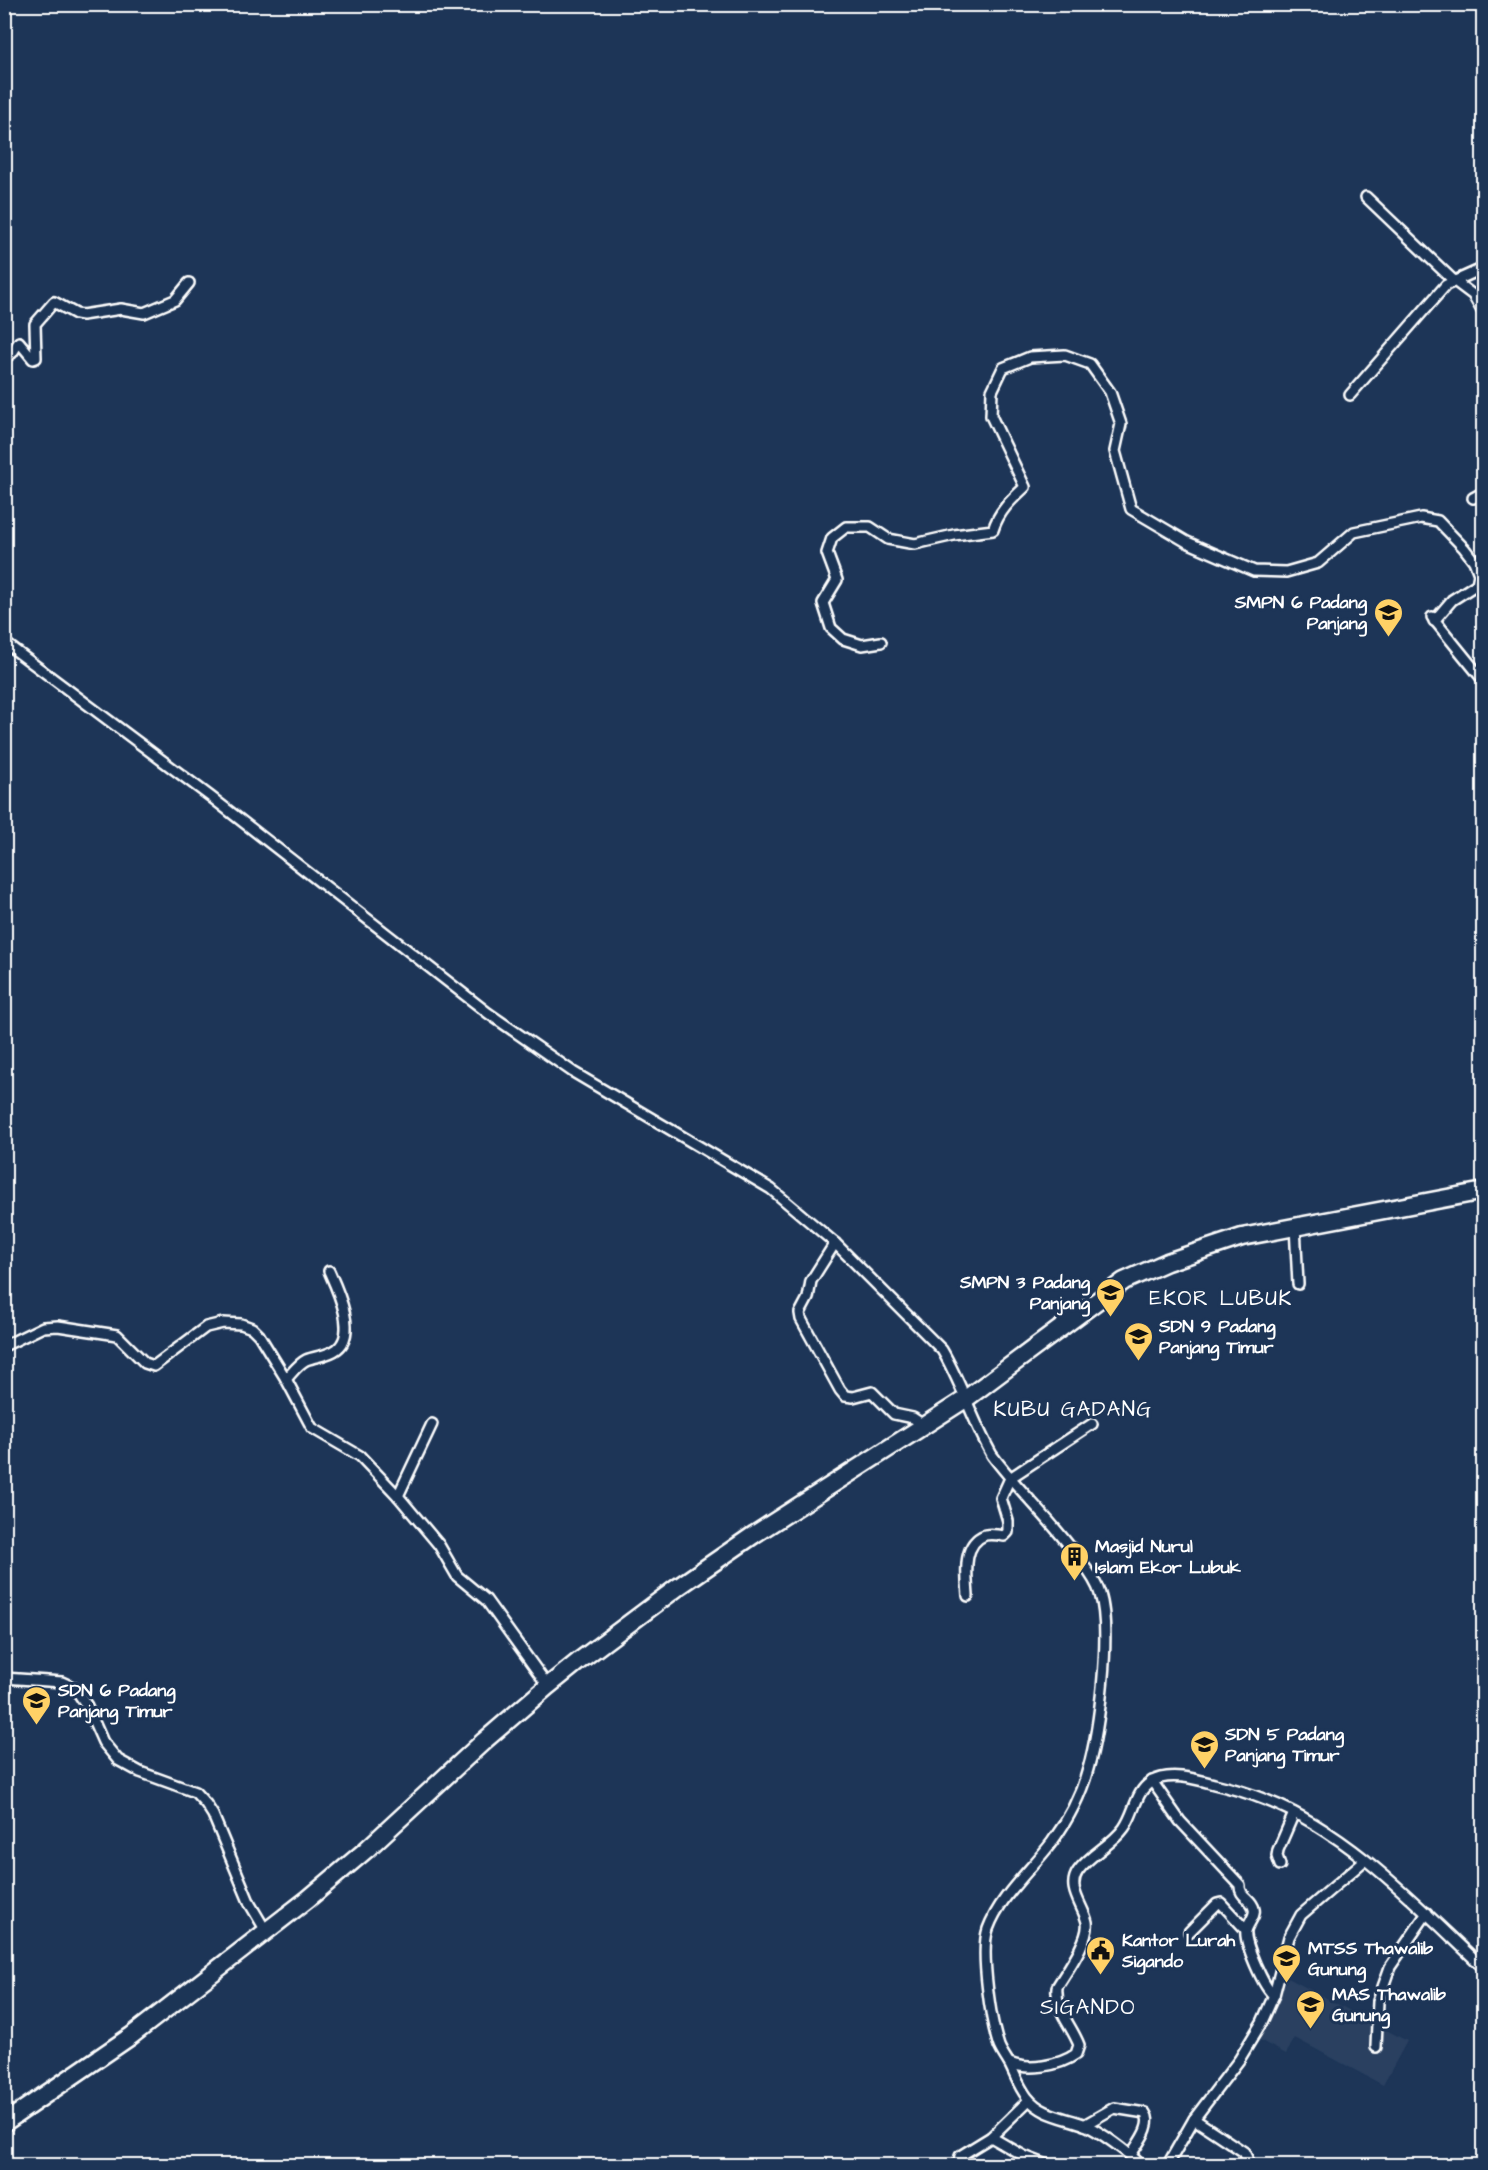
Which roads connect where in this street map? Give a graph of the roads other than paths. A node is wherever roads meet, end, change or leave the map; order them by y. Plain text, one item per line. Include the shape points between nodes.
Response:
1 (1366, 197) dead end
2 (1484, 268) edge
3 (1453, 280) junction
4 (189, 284) dead end
5 (1484, 314) edge
6 (4, 358) edge
7 (1350, 395) dead end
8 (1484, 492) edge
9 (1473, 498) dead end
10 (4, 642) edge
11 (880, 642) dead end
12 (1484, 681) edge
13 (1484, 1191) edge
14 (1295, 1226) junction
15 (835, 1243) junction
16 (329, 1271) dead end
17 (1298, 1284) dead end
18 (4, 1346) edge
19 (286, 1379) junction
20 (967, 1398) junction
21 (432, 1424) dead end
22 (1092, 1424) dead end
23 (925, 1426) junction
24 (1010, 1478) junction
25 (398, 1496) junction
26 (968, 1596) dead end
27 (4, 1678) edge
28 (548, 1686) junction
29 (1152, 1781) junction
30 (1294, 1813) junction
31 (1365, 1860) junction
32 (1281, 1865) dead end
33 (1427, 1913) junction
34 (266, 1930) junction
35 (1246, 1930) junction
36 (1189, 1932) dead end
37 (1484, 1968) edge
38 (1274, 1995) junction
39 (1376, 2047) dead end
40 (1009, 2063) junction
41 (1029, 2100) junction
42 (1194, 2120) junction
43 (4, 2123) edge
44 (1084, 2125) junction
45 (991, 2137) junction
46 (1131, 2155) junction
47 (958, 2166) edge
48 (1050, 2166) edge
49 (1142, 2166) edge
50 (1167, 2166) edge
51 (1243, 2166) edge

1 - 3 street
2 - 3 street
3 - 5 street via 1476,298
3 - 7 street
4 - 6 street via 175,300 141,313 121,309 82,315 54,302 34,324 36,358 30,357 19,342
8 - 9 street
10 - 15 street via 488,1013 573,1072 771,1189
11 - 12 street via 862,645 843,639 831,628 823,603 837,580 827,553 831,538 846,527 870,527 888,539 915,543 993,530 1004,507 1025,487 992,416 992,391 1003,368 1030,357 1065,355 1090,364 1110,392 1121,424 1115,451 1131,508 1187,542 1254,571 1286,572 1318,563 1354,532 1421,518 1438,521 1474,561 1479,574 1477,584 1432,618
13 - 14 highway
14 - 17 street
14 - 20 highway via 1242,1237 1124,1281
15 - 20 street via 942,1350
15 - 23 street via 810,1283 801,1319 846,1396 872,1392 894,1414 913,1418
16 - 19 street via 343,1305 346,1330 342,1343 337,1349 306,1360
18 - 19 street via 43,1327 58,1326 117,1335 154,1366 206,1327 241,1324 259,1335
19 - 25 street via 312,1428 360,1456
20 - 23 highway
20 - 24 street via 984,1442
21 - 25 street
22 - 24 street
23 - 28 highway via 678,1587
24 - 26 street via 1001,1498 1008,1532 1004,1536 983,1536 969,1552
24 - 40 street via 1069,1544 1100,1594 1104,1668 1094,1741 1077,1798 1052,1842 993,1917 987,1932 988,1992 998,2043
25 - 28 street via 439,1545 457,1576 486,1600
27 - 34 street via 62,1682 75,1689 103,1742 118,1760 195,1792 213,1815 250,1904
28 - 34 highway via 366,1850
29 - 30 street via 1166,1777 1201,1780 1267,1800
29 - 35 street via 1180,1821 1240,1885 1241,1893 1252,1904 1255,1911
29 - 40 street via 1142,1790 1119,1835 1074,1877 1074,1890 1087,1930 1056,1995 1079,2045 1076,2054 1031,2068
30 - 31 street
30 - 32 street via 1278,1850
31 - 33 street
31 - 38 street via 1301,1915 1289,1937
33 - 37 street
33 - 39 street via 1390,1967 1378,2001
34 - 43 highway via 131,2036
35 - 36 street via 1221,1903
35 - 38 street via 1262,1980
38 - 42 street via 1239,2060
40 - 41 street
41 - 44 street via 1057,2118
41 - 45 street
42 - 50 street
42 - 51 street via 1244,2152 1247,2158
44 - 46 street
44 - 46 street via 1114,2108 1145,2113 1148,2123
45 - 47 street via 960,2156
45 - 48 street
46 - 49 street

